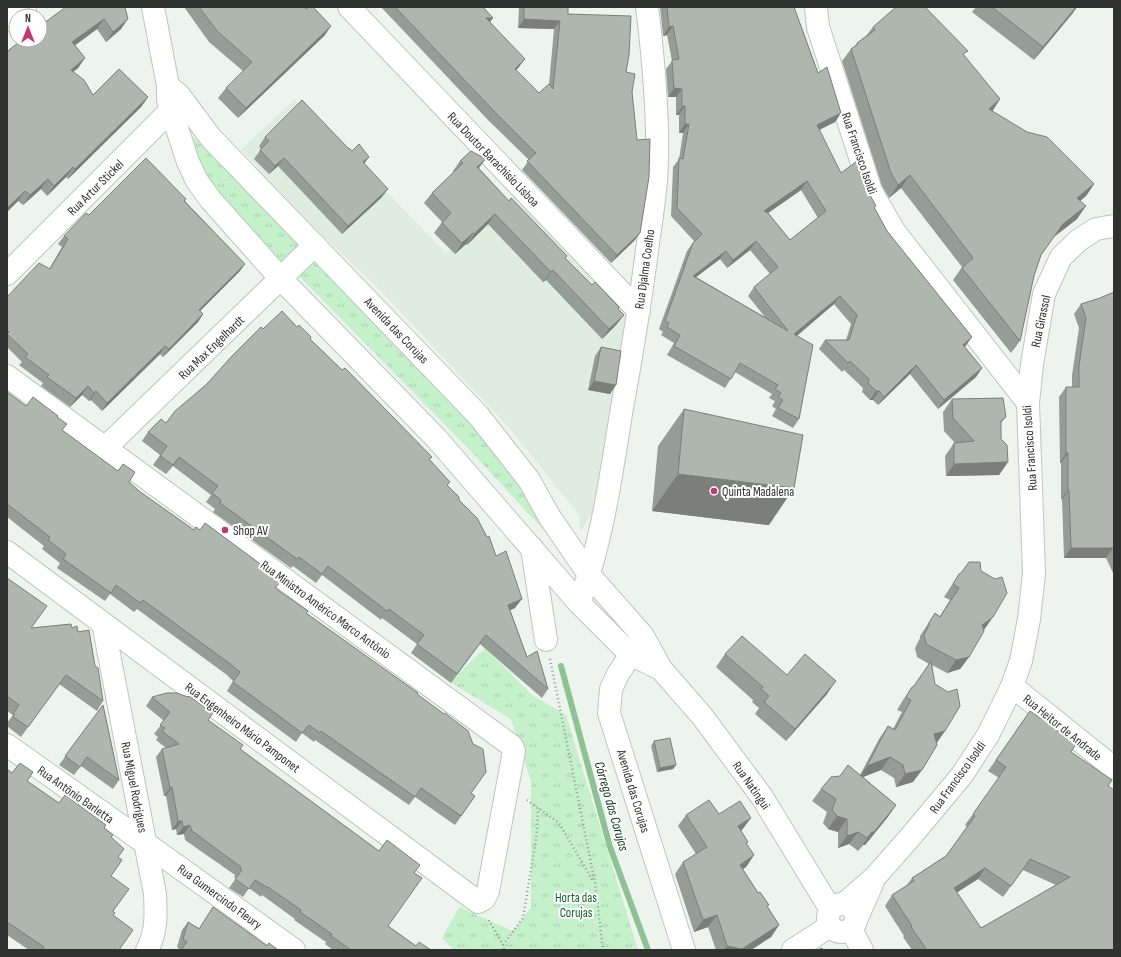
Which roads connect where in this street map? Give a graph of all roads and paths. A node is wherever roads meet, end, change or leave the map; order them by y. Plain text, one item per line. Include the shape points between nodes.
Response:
1 (25, 7) edge
2 (153, 7) edge
3 (349, 7) edge
4 (647, 7) edge
5 (816, 7) edge
6 (7, 20) edge
7 (177, 106) junction
8 (1114, 226) edge
9 (316, 246) junction
10 (7, 274) edge
11 (282, 279) junction
12 (639, 311) junction
13 (7, 376) edge
14 (1028, 403) junction
15 (106, 448) junction
16 (601, 529) junction
17 (560, 532) junction
18 (532, 548) junction
19 (7, 552) edge
20 (574, 553) junction
21 (590, 576) junction
22 (580, 603) junction
23 (103, 623) junction
24 (643, 636) junction
25 (546, 640) joint
26 (630, 654) junction
27 (661, 669) junction
28 (1012, 686) junction
29 (7, 744) edge
30 (1114, 768) edge
31 (508, 787) junction
32 (538, 808) junction
33 (145, 842) junction
34 (595, 883) junction
35 (478, 902) junction
36 (842, 918) junction
37 (503, 945) junction
38 (147, 950) edge
39 (294, 950) edge
40 (504, 950) edge
41 (603, 950) edge
42 (684, 950) edge
43 (793, 950) edge
44 (862, 950) edge

1 - 6 street
2 - 7 street, Avenida das Corujas via 168,86 179,95
3 - 12 street, Rua Doutor Barachisio Lisboa
4 - 12 street, Rua Djalma Coelho via 657,160
5 - 14 street, Rua Francisco Isoldi via 818,27 871,191 894,231
7 - 9 street, Avenida das Corujas
7 - 10 street, Rua Artur Stickel
7 - 11 street via 188,162 197,181
8 - 14 street, Rua Girassol via 1096,229 1061,256 1044,294
9 - 11 street, Rua Max Engelhardt
9 - 17 street, Avenida das Corujas via 478,415 529,480
11 - 15 street, Rua Max Engelhardt
11 - 18 street via 436,438
12 - 16 street, Rua Djalma Coelho
13 - 15 street, Rua Ministro Américo Marco Antônio
14 - 28 street, Rua Francisco Isoldi via 1034,573 1021,661
15 - 31 street, Rua Ministro Américo Marco Antônio via 510,743 514,751
16 - 20 street via 583,548
16 - 21 street, Rua Djalma Coelho
17 - 18 street via 555,542 547,547
17 - 20 street, Avenida das Corujas
18 - 22 street
18 - 25 street
19 - 23 street, Rua Engenheiro Mário Pamponet
20 - 21 street, Avenida das Corujas
21 - 22 street, Rua Djalma Coelho
21 - 24 street, Rua Natingui
22 - 26 street, Rua Natingui
23 - 33 street, Rua Miguel Rodrigues
23 - 35 street, Rua Engenheiro Mário Pamponet
24 - 26 street, Avenida das Corujas
24 - 27 street, Rua Natingui
25 - 34 path
26 - 27 street, Rua Natingui
26 - 42 street, Avenida das Corujas via 611,689 609,713
27 - 36 street, Rua Natingui via 702,716 762,796
28 - 30 street, Rua Heitor de Andrade
28 - 36 street, Rua Francisco Isoldi via 988,735 962,776
29 - 33 street, Rua Antônio Barletta
31 - 32 path
31 - 35 street, Rua Ministro Américo Marco Antônio via 488,891 484,899
32 - 34 path via 560,823
32 - 37 path via 537,833 523,918
33 - 38 street, Rua Miguel Rodrigues via 156,912 151,943
33 - 39 street, Rua Gumercindo Fleury
34 - 41 path
35 - 37 path
36 - 43 street
36 - 44 street, Rua Natingui
37 - 40 path

